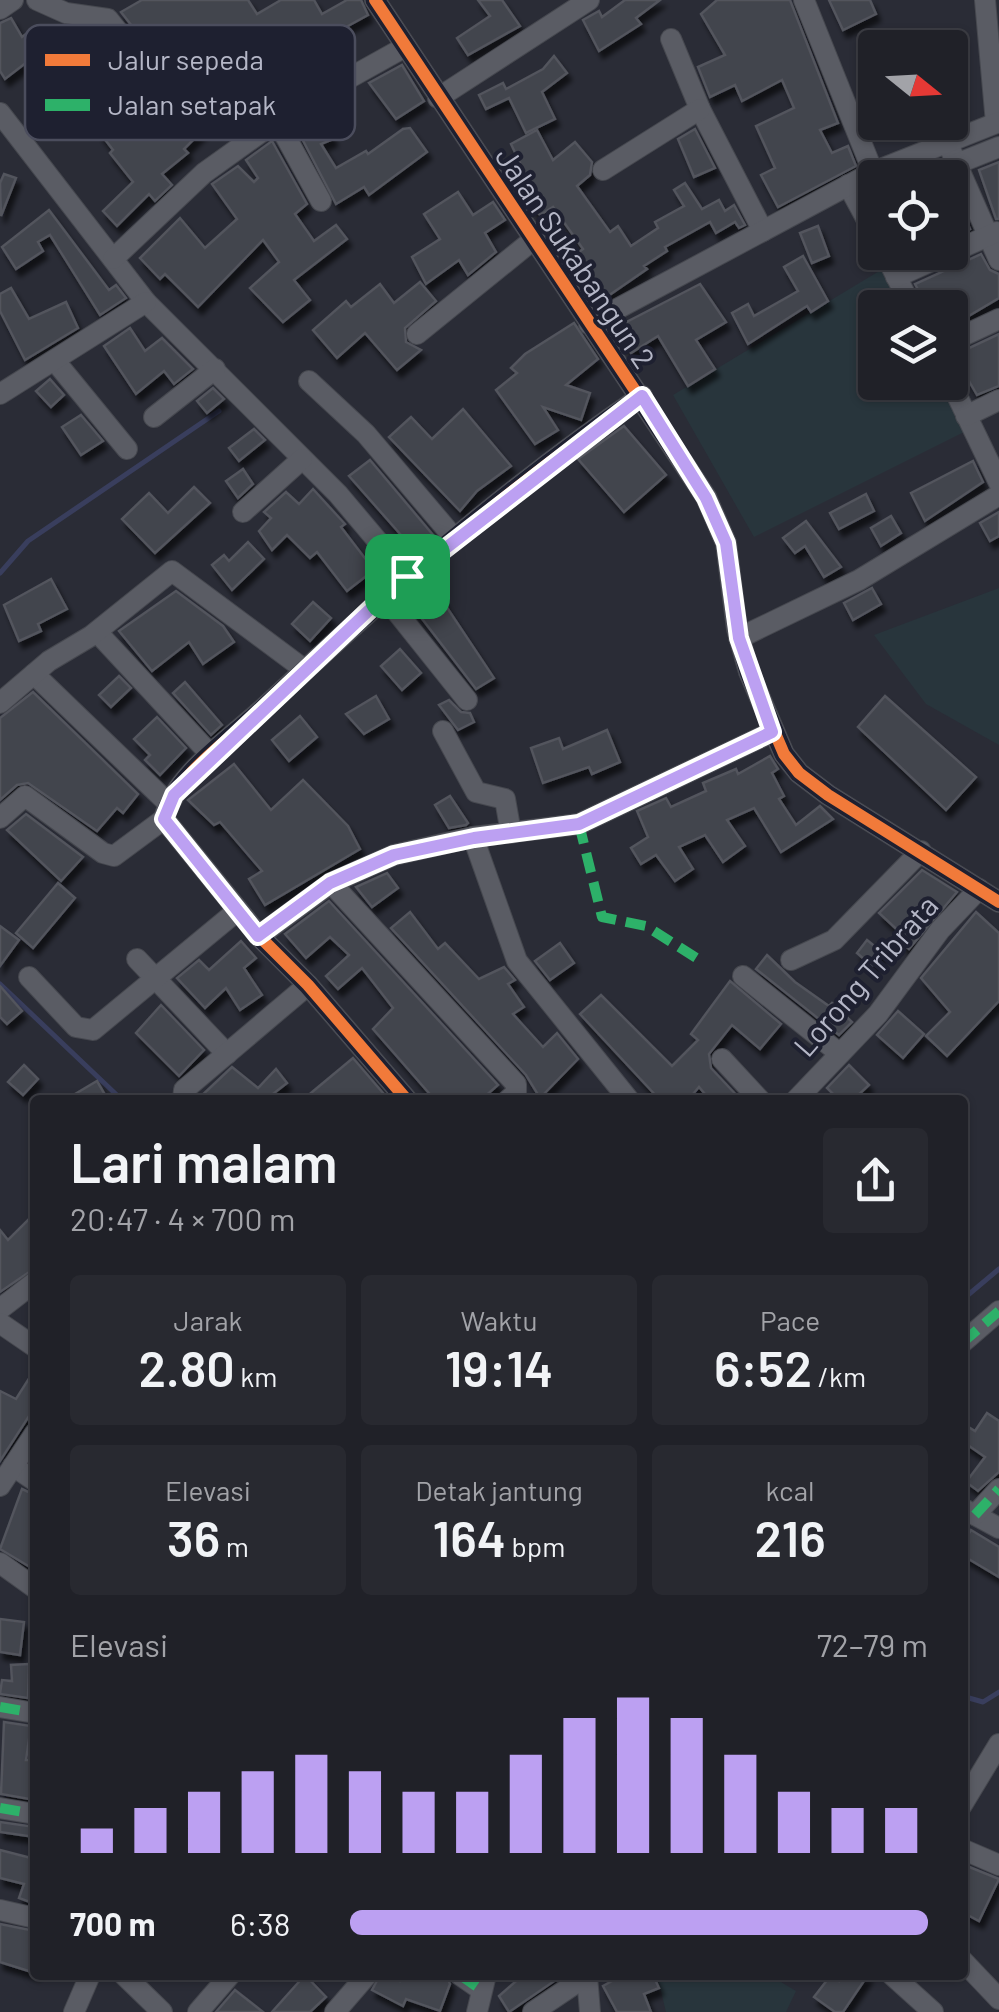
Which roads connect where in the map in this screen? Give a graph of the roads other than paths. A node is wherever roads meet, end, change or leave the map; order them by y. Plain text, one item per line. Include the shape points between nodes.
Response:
1 (13, 0) edge
2 (37, 0) edge
3 (375, 0) edge
4 (589, 0) edge
5 (804, 0) edge
6 (985, 0) edge
7 (0, 8) edge
8 (113, 25) edge
9 (671, 39) dead end
10 (405, 48) junction
11 (355, 76) edge
12 (438, 98) junction
13 (700, 109) junction
14 (0, 112) edge
15 (998, 123) edge
16 (250, 140) edge
17 (287, 140) edge
18 (999, 147) edge
19 (952, 153) junction
20 (868, 160) edge
21 (923, 160) edge
22 (943, 160) edge
23 (603, 170) dead end
24 (858, 196) edge
25 (321, 201) dead end
26 (763, 231) junction
27 (994, 234) edge
28 (533, 240) junction
29 (114, 259) junction
30 (999, 260) edge
31 (893, 270) edge
32 (896, 276) junction
33 (903, 290) edge
34 (146, 302) junction
35 (999, 319) edge
36 (589, 324) junction
37 (417, 334) dead end
38 (968, 334) edge
39 (55, 361) junction
40 (215, 369) junction
41 (309, 381) dead end
42 (0, 394) edge
43 (642, 396) junction
44 (959, 400) edge
45 (999, 400) edge
46 (966, 416) junction
47 (154, 417) dead end
48 (128, 449) dead end
49 (302, 459) junction
50 (999, 484) edge
51 (999, 495) edge
52 (244, 512) dead end
53 (455, 539) junction
54 (407, 576) junction
55 (384, 596) junction
56 (97, 632) junction
57 (739, 638) junction
58 (305, 670) junction
59 (34, 674) junction
60 (467, 700) dead end
61 (0, 703) edge
62 (443, 731) dead end
63 (772, 732) junction
64 (212, 755) junction
65 (166, 812) junction
66 (0, 818) edge
67 (512, 834) junction
68 (474, 838) junction
69 (921, 851) junction
70 (330, 883) junction
71 (979, 889) junction
72 (999, 902) edge
73 (237, 911) junction
74 (258, 936) junction
75 (137, 959) dead end
76 (791, 960) dead end
77 (743, 976) dead end
78 (29, 977) dead end
79 (156, 978) junction
80 (308, 985) junction
81 (839, 1053) junction
82 (227, 1054) junction
83 (722, 1059) dead end
84 (184, 1095) edge
85 (403, 1095) edge
86 (514, 1095) edge
87 (625, 1095) edge
88 (755, 1095) edge
89 (801, 1095) edge
90 (30, 1288) edge
91 (999, 1311) edge
92 (0, 1321) edge
93 (968, 1337) edge
94 (30, 1343) edge
95 (30, 1440) edge
96 (13, 1466) junction
97 (30, 1478) edge
98 (0, 1486) edge
99 (999, 1488) edge
100 (969, 1511) edge
101 (999, 1528) edge
102 (0, 1563) edge
103 (30, 1584) edge
104 (0, 1706) edge
105 (30, 1712) edge
106 (999, 1744) edge
107 (968, 1795) edge
108 (0, 1808) edge
109 (30, 1813) edge
110 (968, 1852) edge
111 (999, 1864) edge
112 (0, 1910) edge
113 (30, 1917) edge
114 (968, 1966) edge
115 (88, 1980) edge
116 (129, 1980) edge
117 (226, 1980) edge
118 (363, 1980) edge
119 (582, 1980) edge
120 (588, 1980) edge
121 (897, 1980) edge
122 (483, 1982) edge
123 (999, 1999) edge
124 (927, 2010) edge
125 (74, 2012) edge
126 (162, 2012) edge
127 (198, 2012) edge
128 (336, 2012) edge
129 (477, 2012) edge
130 (533, 2012) edge
131 (590, 2012) edge

1 - 7 street
2 - 8 street
3 - 10 street, Jalan Sukabangun 2
4 - 12 street
5 - 20 street
6 - 15 street
9 - 13 street
10 - 11 street
10 - 12 street, Jalan Sukabangun 2
12 - 28 street, Jalan Sukabangun 2
13 - 23 street
13 - 26 street
14 - 29 street
15 - 19 street
16 - 29 street via 204,173
17 - 25 street
18 - 19 street
19 - 21 street
19 - 22 street
19 - 27 street
24 - 26 street
26 - 36 street
27 - 30 street
27 - 32 street
28 - 36 street, Jalan Sukabangun 2
28 - 37 street
29 - 34 street
31 - 32 street
32 - 33 street
34 - 39 street
34 - 40 street
35 - 38 street
36 - 43 street, Jalan Sukabangun 2
39 - 42 street
39 - 48 street
40 - 47 street
40 - 49 street
41 - 53 street via 366,434
43 - 53 street
43 - 57 street, Jalan Sukabangun 2 via 726,543
44 - 46 street
45 - 46 street
46 - 50 street
49 - 52 street
49 - 54 street
51 - 57 street via 858,580
53 - 54 street
54 - 55 street
55 - 58 street
55 - 60 street
56 - 58 street via 176,572
56 - 59 street
56 - 64 street
57 - 63 street, Jalan Sukabangun 2
58 - 64 street
59 - 61 street
59 - 65 street
62 - 67 street via 476,792 505,799
63 - 67 street via 592,819
63 - 69 street, Jalan Sukabangun 2 via 799,772
64 - 65 street
65 - 66 street via 114,856 25,796
65 - 73 street
67 - 68 street
68 - 70 street via 394,855
68 - 87 street via 517,962
69 - 71 street, Jalan Sukabangun 2
69 - 76 street via 834,940
70 - 74 street
70 - 86 street via 516,1084
71 - 72 street, Jalan Sukabangun 2
71 - 81 street, Lorong Tribrata
73 - 74 street
73 - 79 street
74 - 80 street
75 - 79 street
77 - 81 street
78 - 79 street via 76,1027 87,1030
79 - 82 street
80 - 82 street
80 - 85 street
81 - 89 street, Lorong Tribrata
82 - 84 street
83 - 88 street
90 - 92 street
91 - 93 street
92 - 94 street
95 - 96 street
96 - 97 street
96 - 98 street
99 - 100 street
100 - 101 street
102 - 103 street
104 - 105 street
106 - 107 street
108 - 109 street
110 - 111 street
112 - 113 street
114 - 123 street
115 - 125 street
116 - 126 street
117 - 127 street
118 - 128 street
119 - 130 street
120 - 131 street
121 - 124 street
122 - 129 street

